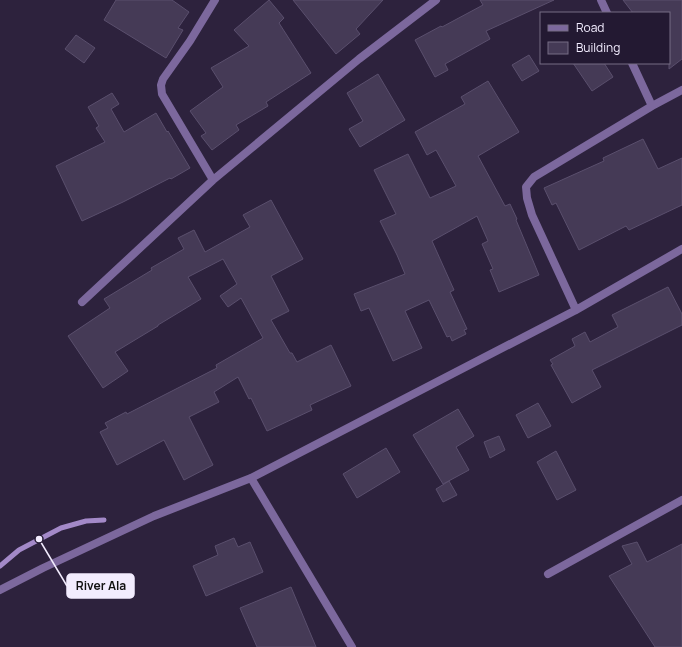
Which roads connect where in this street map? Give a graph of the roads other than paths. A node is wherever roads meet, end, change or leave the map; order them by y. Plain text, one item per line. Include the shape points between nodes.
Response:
1 (214, 0) edge
2 (436, 0) edge
3 (601, 0) edge
4 (607, 12) edge
5 (632, 64) edge
6 (682, 90) edge
7 (652, 106) junction
8 (213, 180) junction
9 (682, 249) edge
10 (82, 302) dead end
11 (576, 310) junction
12 (251, 478) junction
13 (682, 500) edge
14 (548, 574) dead end
15 (0, 590) edge
16 (352, 647) edge

1 - 8 street via 161,85 162,94
2 - 8 street via 359,59
3 - 4 street
5 - 7 street
6 - 7 street
7 - 11 street via 534,176 526,187 532,215
8 - 10 street
9 - 11 street
11 - 12 street
12 - 15 street via 154,516
12 - 16 street
13 - 14 street

